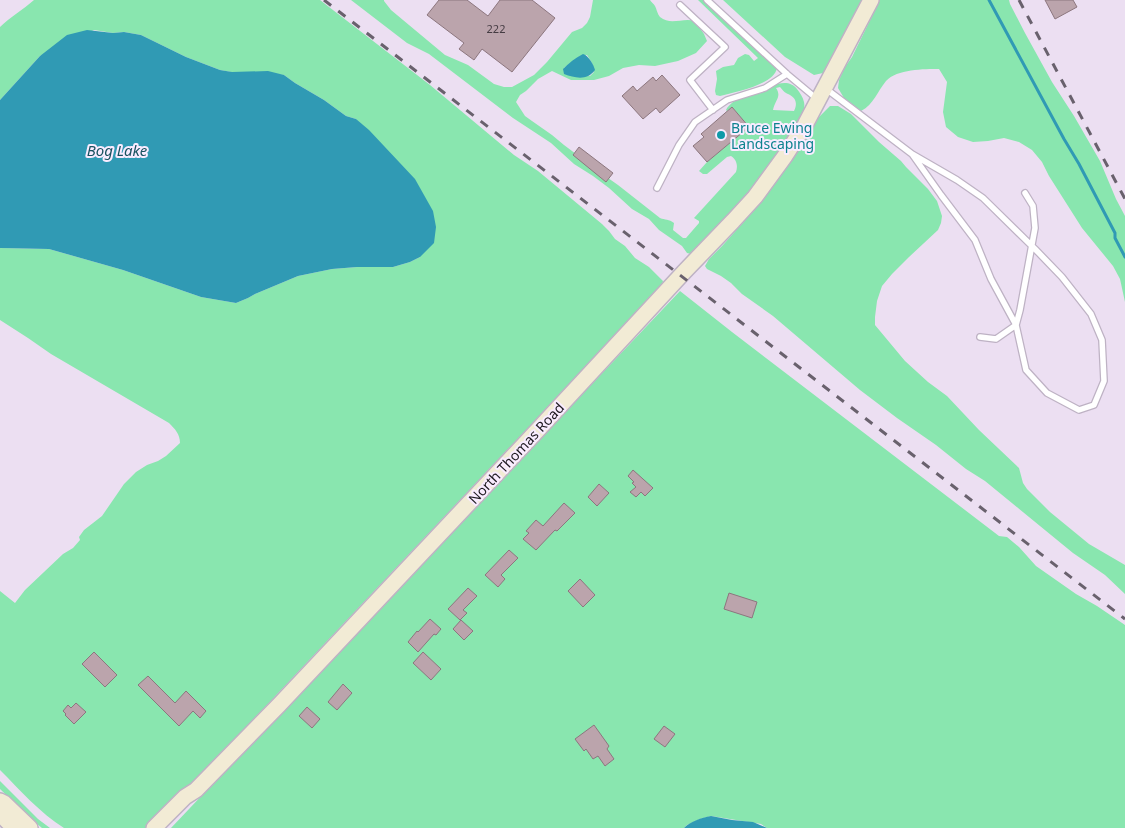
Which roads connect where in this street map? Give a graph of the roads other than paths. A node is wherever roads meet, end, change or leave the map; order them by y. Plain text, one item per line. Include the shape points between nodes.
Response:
1 (707, 0) edge
2 (872, 0) edge
3 (680, 5) dead end
4 (787, 74) junction
5 (822, 94) junction
6 (713, 110) junction
7 (912, 154) junction
8 (657, 188) dead end
9 (1026, 193) dead end
10 (1032, 246) junction
11 (1016, 324) junction
12 (980, 337) dead end
13 (196, 790) junction
14 (0, 801) edge
15 (0, 814) edge
16 (14, 828) edge
17 (30, 828) edge
18 (154, 828) edge
19 (164, 828) edge

1 - 4 lane
2 - 5 main road, North Thomas Road
3 - 6 lane via 725,47 690,80
4 - 5 lane
4 - 6 lane via 765,88 727,100
5 - 7 lane
5 - 13 main road, North Thomas Road via 805,125 755,197
6 - 8 lane via 695,122
7 - 10 lane via 983,198
7 - 11 lane via 975,240 991,279
9 - 10 lane via 1033,206 1035,228
10 - 11 lane
10 - 11 lane via 1091,314 1102,340 1104,381 1094,405 1079,410 1047,393 1026,370
11 - 12 lane via 996,339
13 - 18 main road, North Thomas Road
13 - 19 main road, North Thomas Road
14 - 17 main road
15 - 16 main road

